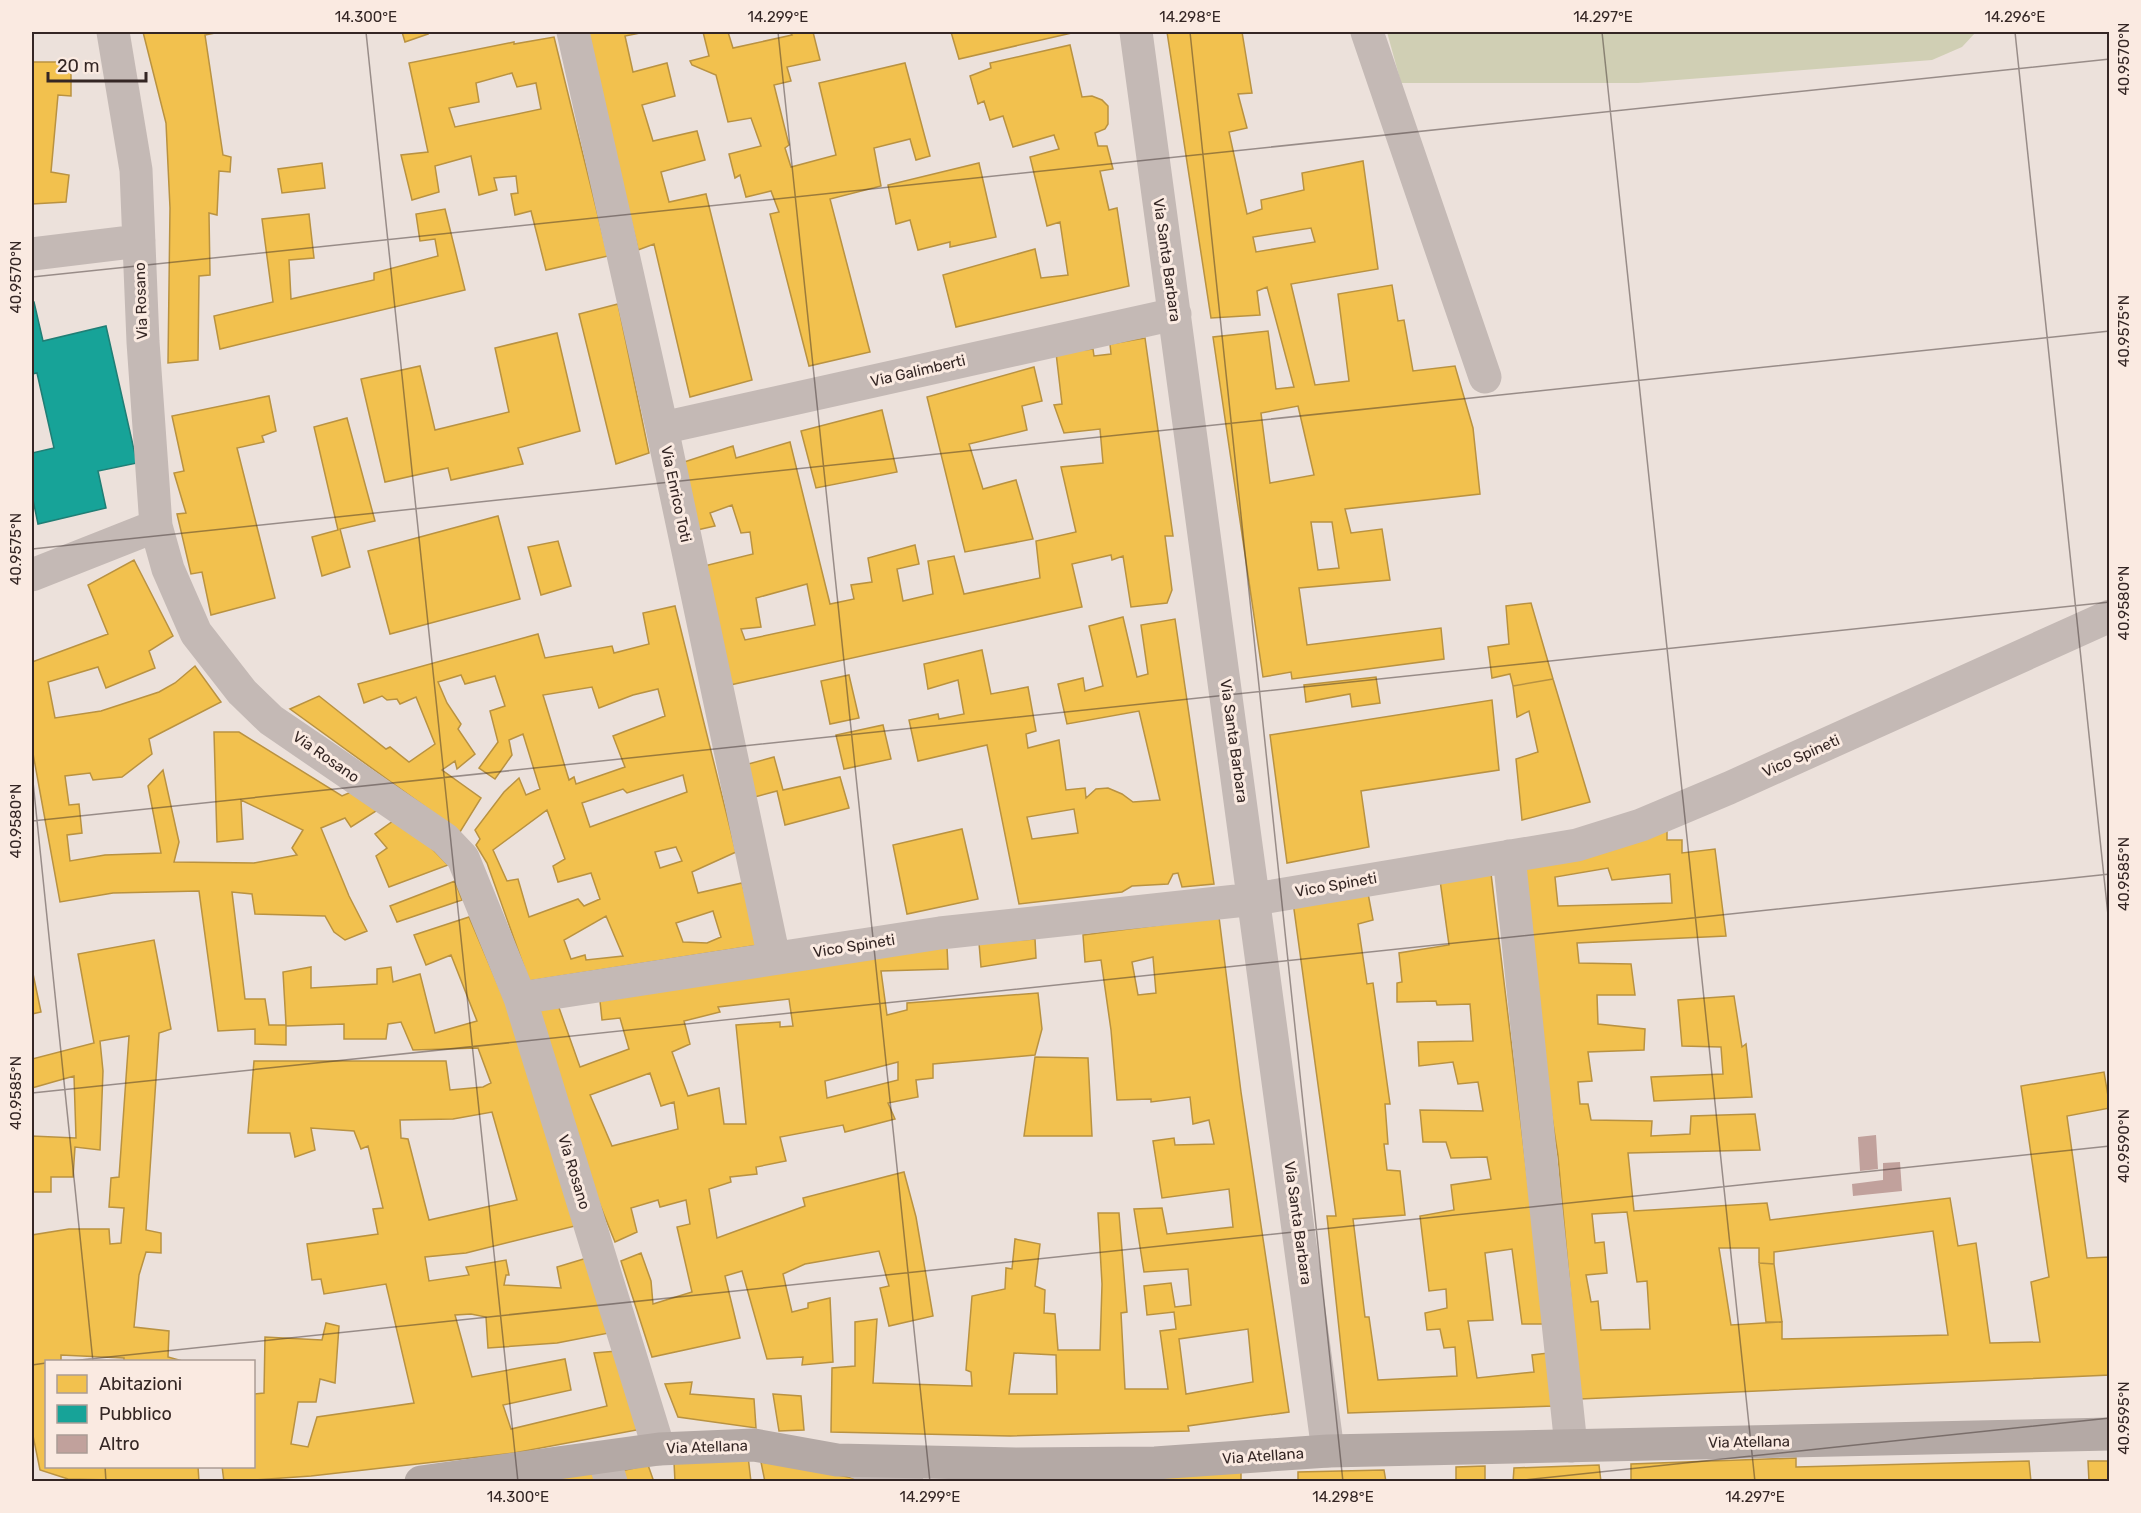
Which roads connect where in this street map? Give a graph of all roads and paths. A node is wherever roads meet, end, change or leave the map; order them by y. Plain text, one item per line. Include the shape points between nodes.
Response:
1 (113, 32) edge
2 (573, 32) edge
3 (1136, 32) edge
4 (1367, 32) edge
5 (139, 241) junction
6 (32, 254) edge
7 (1175, 314) junction
8 (1485, 377) dead end
9 (662, 428) junction
10 (156, 526) junction
11 (32, 575) edge
12 (2109, 616) edge
13 (1509, 856) junction
14 (1256, 899) junction
15 (774, 958) junction
16 (520, 998) junction
17 (2109, 1434) edge
18 (1571, 1446) junction
19 (659, 1449) junction
20 (1328, 1451) junction
21 (852, 1460) junction
22 (607, 1470) edge
23 (421, 1482) edge
24 (907, 1482) edge

1 - 5 street, Via Rosano via 136,170
2 - 9 street, Via Enrico Toti
3 - 7 street, Via Santa Barbara
4 - 8 street
5 - 6 street
5 - 10 street, Via Rosano
7 - 9 street, Via Galimberti
7 - 14 street, Via Santa Barbara
9 - 15 street, Via Enrico Toti
10 - 11 street
10 - 16 street, Via Rosano via 168,569 196,633 242,692 271,720 445,839 463,858
12 - 13 street, Vico Spineti via 1641,825 1577,845
13 - 14 street, Vico Spineti
13 - 18 street
14 - 15 street, Vico Spineti via 940,933
14 - 20 street, Via Santa Barbara
15 - 16 street, Vico Spineti
16 - 19 street, Via Rosano
17 - 18 main road, Via Atellana
18 - 20 main road, Via Atellana
19 - 21 main road, Via Atellana via 754,1445
19 - 22 main road, Via Atellana
20 - 21 main road, Via Atellana via 1155,1463
21 - 24 street
22 - 23 main road, Via Atellana

